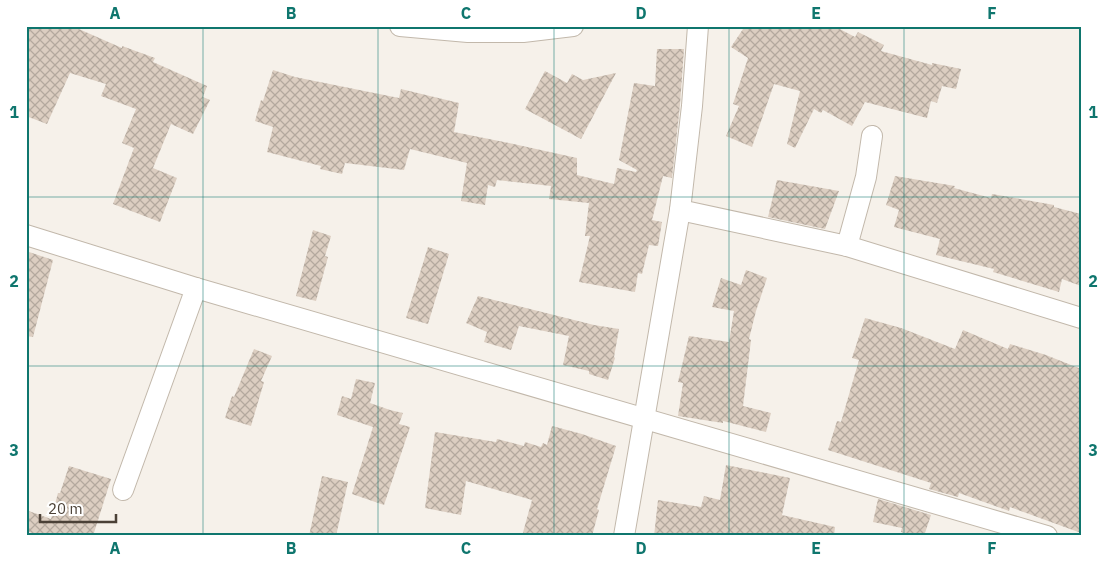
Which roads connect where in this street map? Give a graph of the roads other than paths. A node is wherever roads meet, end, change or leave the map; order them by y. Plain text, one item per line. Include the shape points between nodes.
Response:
1 (400, 26) edge
2 (573, 26) edge
3 (698, 26) edge
4 (872, 136) dead end
5 (680, 210) junction
6 (26, 235) edge
7 (847, 246) junction
8 (196, 288) junction
9 (1081, 318) edge
10 (644, 418) junction
11 (123, 490) dead end
12 (624, 536) edge
13 (1047, 536) edge

1 - 2 street via 468,32 523,32
3 - 5 street
4 - 7 street via 866,177
5 - 7 street
5 - 10 street
6 - 8 street
7 - 9 street
8 - 10 street
8 - 11 street
10 - 12 street
10 - 13 street

